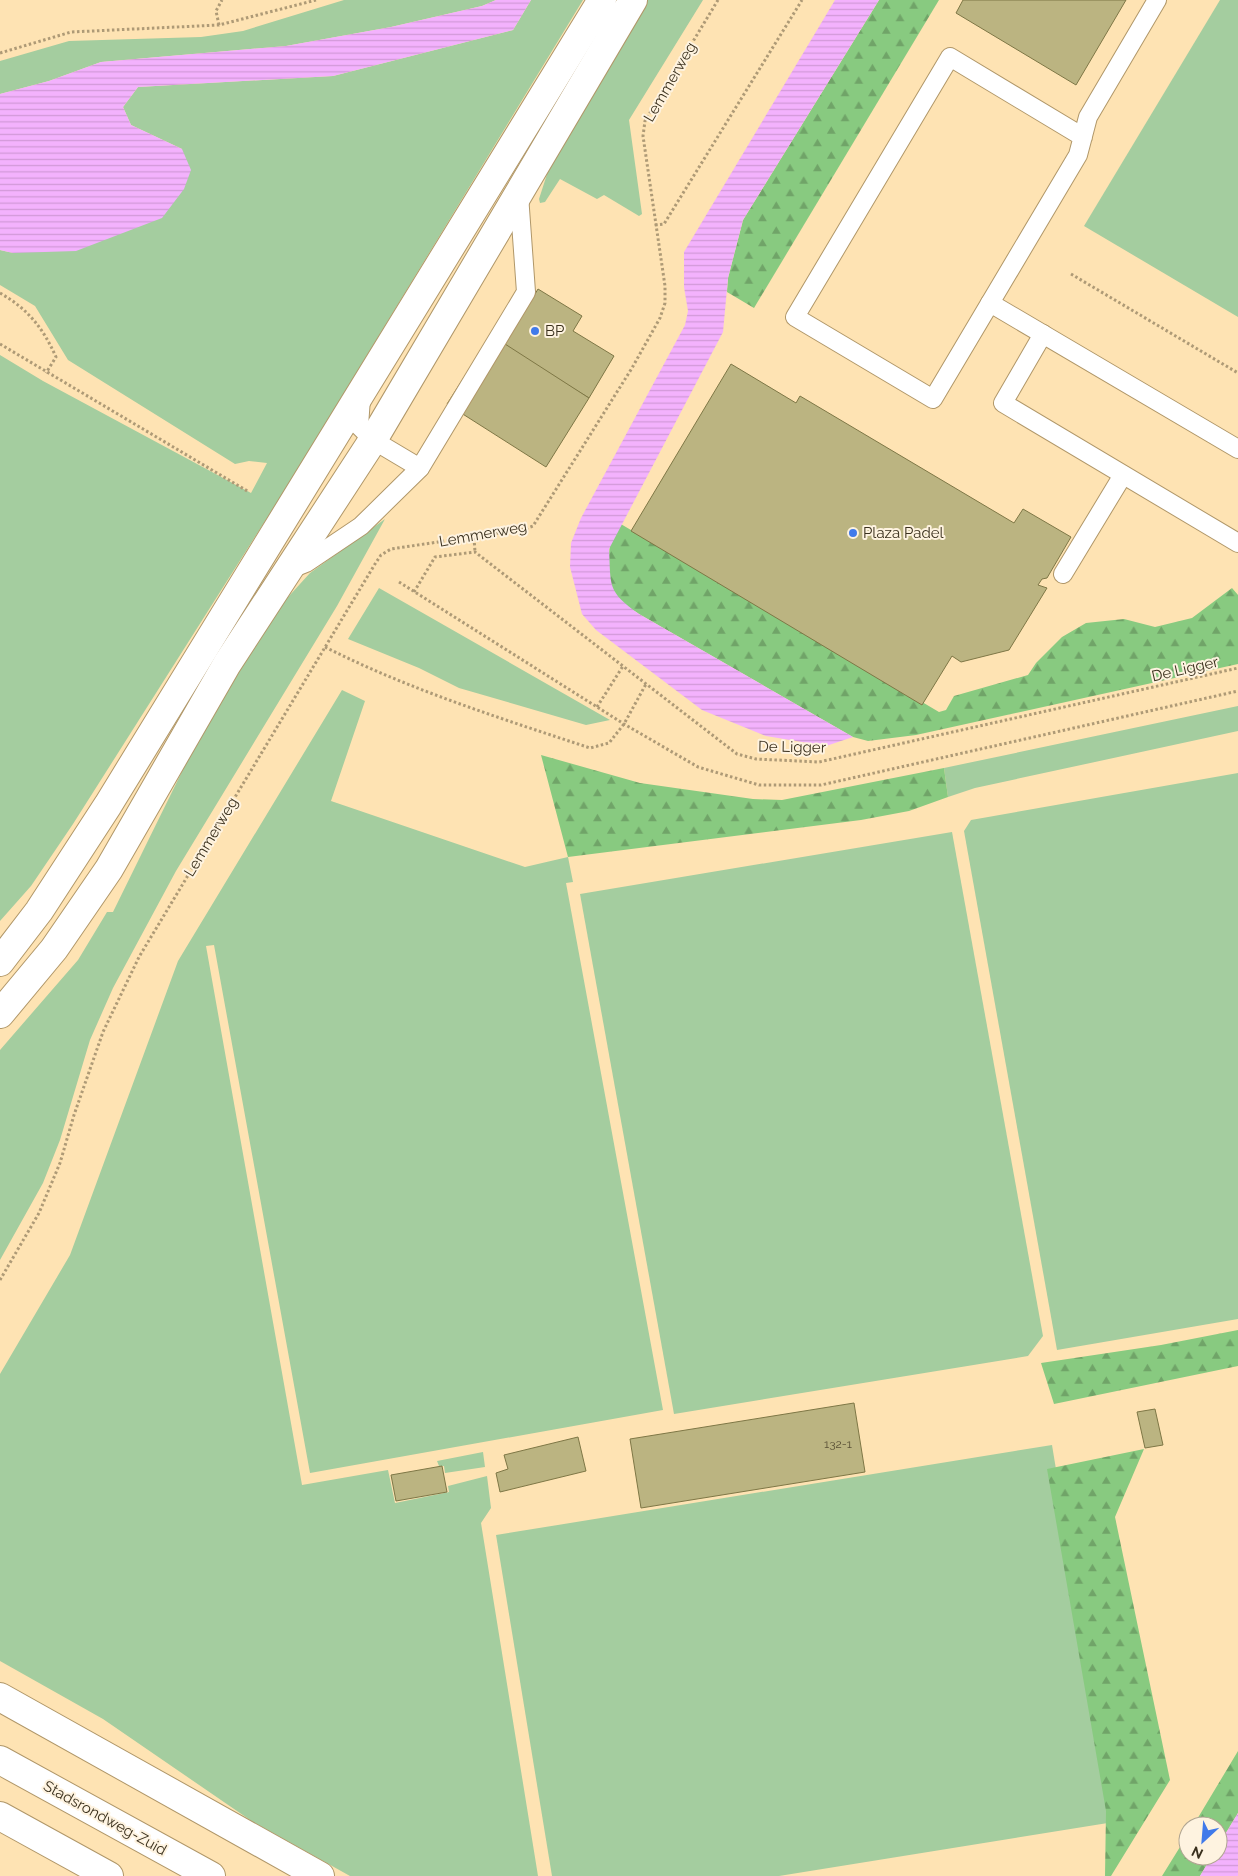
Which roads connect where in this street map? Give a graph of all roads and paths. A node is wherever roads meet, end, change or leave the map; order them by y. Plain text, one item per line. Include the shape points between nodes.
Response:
1 (222, 0) edge
2 (316, 0) edge
3 (602, 0) edge
4 (633, 0) edge
5 (718, 0) edge
6 (802, 0) edge
7 (1156, 0) edge
8 (219, 25) junction
9 (0, 53) edge
10 (1083, 136) junction
11 (519, 195) junction
12 (655, 225) junction
13 (1071, 274) dead end
14 (0, 292) edge
15 (990, 303) junction
16 (1043, 334) junction
17 (0, 344) edge
18 (46, 373) junction
19 (1238, 373) edge
20 (361, 390) junction
21 (373, 440) junction
22 (1238, 449) edge
23 (420, 468) junction
24 (1123, 475) junction
25 (249, 492) dead end
26 (474, 538) junction
27 (1238, 543) edge
28 (475, 552) junction
29 (288, 570) junction
30 (1063, 574) dead end
31 (399, 582) dead end
32 (414, 592) junction
33 (325, 647) junction
34 (623, 666) junction
35 (1238, 668) edge
36 (646, 684) junction
37 (1238, 691) edge
38 (597, 707) junction
39 (624, 724) junction
40 (0, 962) edge
41 (0, 1014) edge
42 (0, 1280) edge
43 (0, 1697) edge
44 (0, 1760) edge
45 (0, 1816) edge
46 (109, 1876) edge
47 (211, 1876) edge
48 (320, 1876) edge

1 - 8 path via 216,10
2 - 8 path
3 - 20 main road
4 - 11 main road
5 - 12 path, Lemmerweg via 646,121 643,136
6 - 12 path via 664,224
7 - 10 lane via 1088,116
8 - 9 path via 78,32
10 - 15 lane via 1078,155
10 - 15 lane via 950,57 795,317 933,399
11 - 21 main road
11 - 23 lane via 526,292
12 - 26 path, Lemmerweg via 665,303 632,368 533,526
13 - 19 path
14 - 18 path via 26,310 47,336 56,357
15 - 16 lane
16 - 22 lane
16 - 24 lane via 1003,403
17 - 18 path
18 - 25 path
20 - 21 lane via 360,426
20 - 40 main road via 108,805 39,911
21 - 23 lane
21 - 29 main road
23 - 29 lane via 361,526 306,564
24 - 27 lane
24 - 30 lane
26 - 28 path
26 - 33 path, Lemmerweg via 391,549 381,556
28 - 32 path via 434,557
28 - 34 path, De Ligger
29 - 41 main road via 227,664 109,869 54,949
31 - 32 path
32 - 38 path
33 - 39 path via 375,672 452,702 590,748 609,743
33 - 42 path, Lemmerweg via 139,957 103,1032 60,1163 39,1213
34 - 36 path, De Ligger
34 - 38 path
35 - 36 path, De Ligger via 819,762 756,760 737,754
36 - 39 path
37 - 39 path via 821,785 759,785 698,766
38 - 39 path
43 - 48 main road
44 - 47 main road, Stadsrondweg-Zuid
45 - 46 main road

